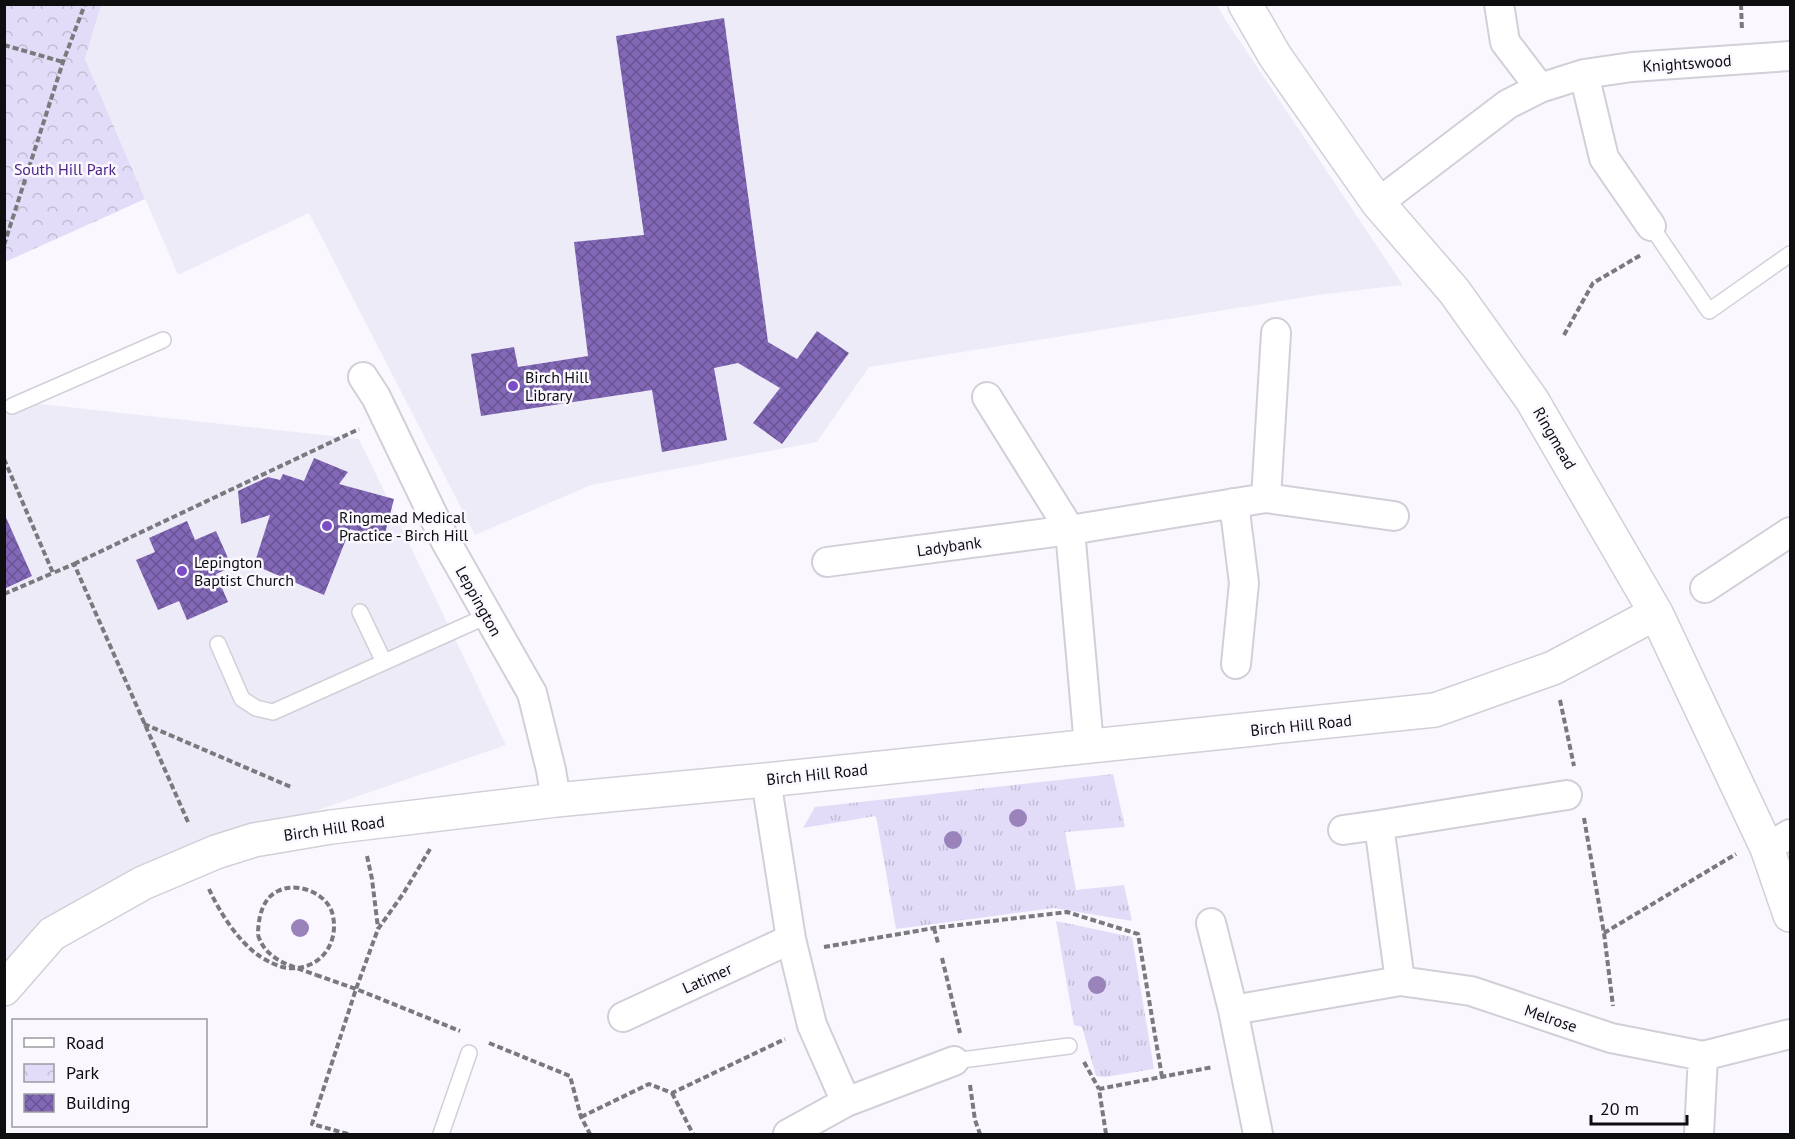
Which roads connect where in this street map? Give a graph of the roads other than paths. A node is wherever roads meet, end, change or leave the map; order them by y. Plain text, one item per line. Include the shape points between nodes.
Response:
1 (1245, 4) edge
2 (1499, 4) edge
3 (1791, 56) edge
4 (1584, 74) junction
5 (1540, 88) junction
6 (1378, 203) junction
7 (1656, 234) joint
8 (1791, 254) edge
9 (1276, 333) dead end
10 (163, 340) dead end
11 (363, 377) dead end
12 (987, 397) dead end
13 (12, 406) dead end
14 (1266, 498) junction
15 (1234, 503) junction
16 (1394, 516) dead end
17 (1070, 530) junction
18 (1791, 532) edge
19 (827, 562) dead end
20 (1706, 588) dead end
21 (360, 612) dead end
22 (1656, 613) junction
23 (487, 616) junction
24 (218, 644) dead end
25 (384, 662) junction
26 (1236, 663) dead end
27 (1089, 746) junction
28 (766, 780) junction
29 (1575, 794) road end
30 (556, 800) junction
31 (1379, 825) junction
32 (1343, 830) dead end
33 (1773, 840) edge
34 (1791, 915) edge
35 (1211, 922) dead end
36 (793, 946) junction
37 (1400, 981) junction
38 (4, 989) edge
39 (1233, 1010) junction
40 (622, 1017) dead end
41 (1791, 1034) edge
42 (1069, 1046) road end
43 (469, 1053) dead end
44 (1703, 1056) junction
45 (954, 1061) joint
46 (846, 1102) junction
47 (441, 1134) edge
48 (788, 1134) edge
49 (1258, 1134) edge
50 (1699, 1134) edge

1 - 6 street, Ringmead via 1275,56
2 - 5 street via 1506,42
3 - 4 street, Knightswood
4 - 5 street, Knightswood
4 - 7 street via 1604,158
5 - 6 street, Knightswood via 1508,104
6 - 22 street, Ringmead via 1454,291 1532,400
7 - 8 lane via 1709,311
9 - 14 street
10 - 13 lane
11 - 23 street, Leppington
12 - 17 street
14 - 15 street, Ladybank
14 - 16 street, Ladybank
15 - 17 street, Ladybank
15 - 26 street via 1244,583
17 - 19 street, Ladybank
17 - 27 street
18 - 20 street
21 - 25 lane
22 - 27 street, Birch Hill Road via 1553,668 1436,710
22 - 33 street, Ringmead
23 - 25 lane
23 - 30 street, Leppington via 532,693
24 - 25 lane via 242,699 256,708 273,711
27 - 28 street, Birch Hill Road
28 - 30 street, Birch Hill Road
28 - 36 street
29 - 31 street
30 - 38 street, Birch Hill Road via 331,827 254,840 216,852 143,883 52,934
31 - 32 street
31 - 37 street
33 - 34 street, Ringmead
35 - 39 street
36 - 40 street, Latimer
36 - 46 street via 812,1026
37 - 39 street, Melrose
37 - 44 street, Melrose via 1471,991 1617,1039
39 - 49 street
41 - 44 street, Melrose
42 - 45 lane
43 - 47 lane
44 - 50 street
45 - 46 street
46 - 48 street

